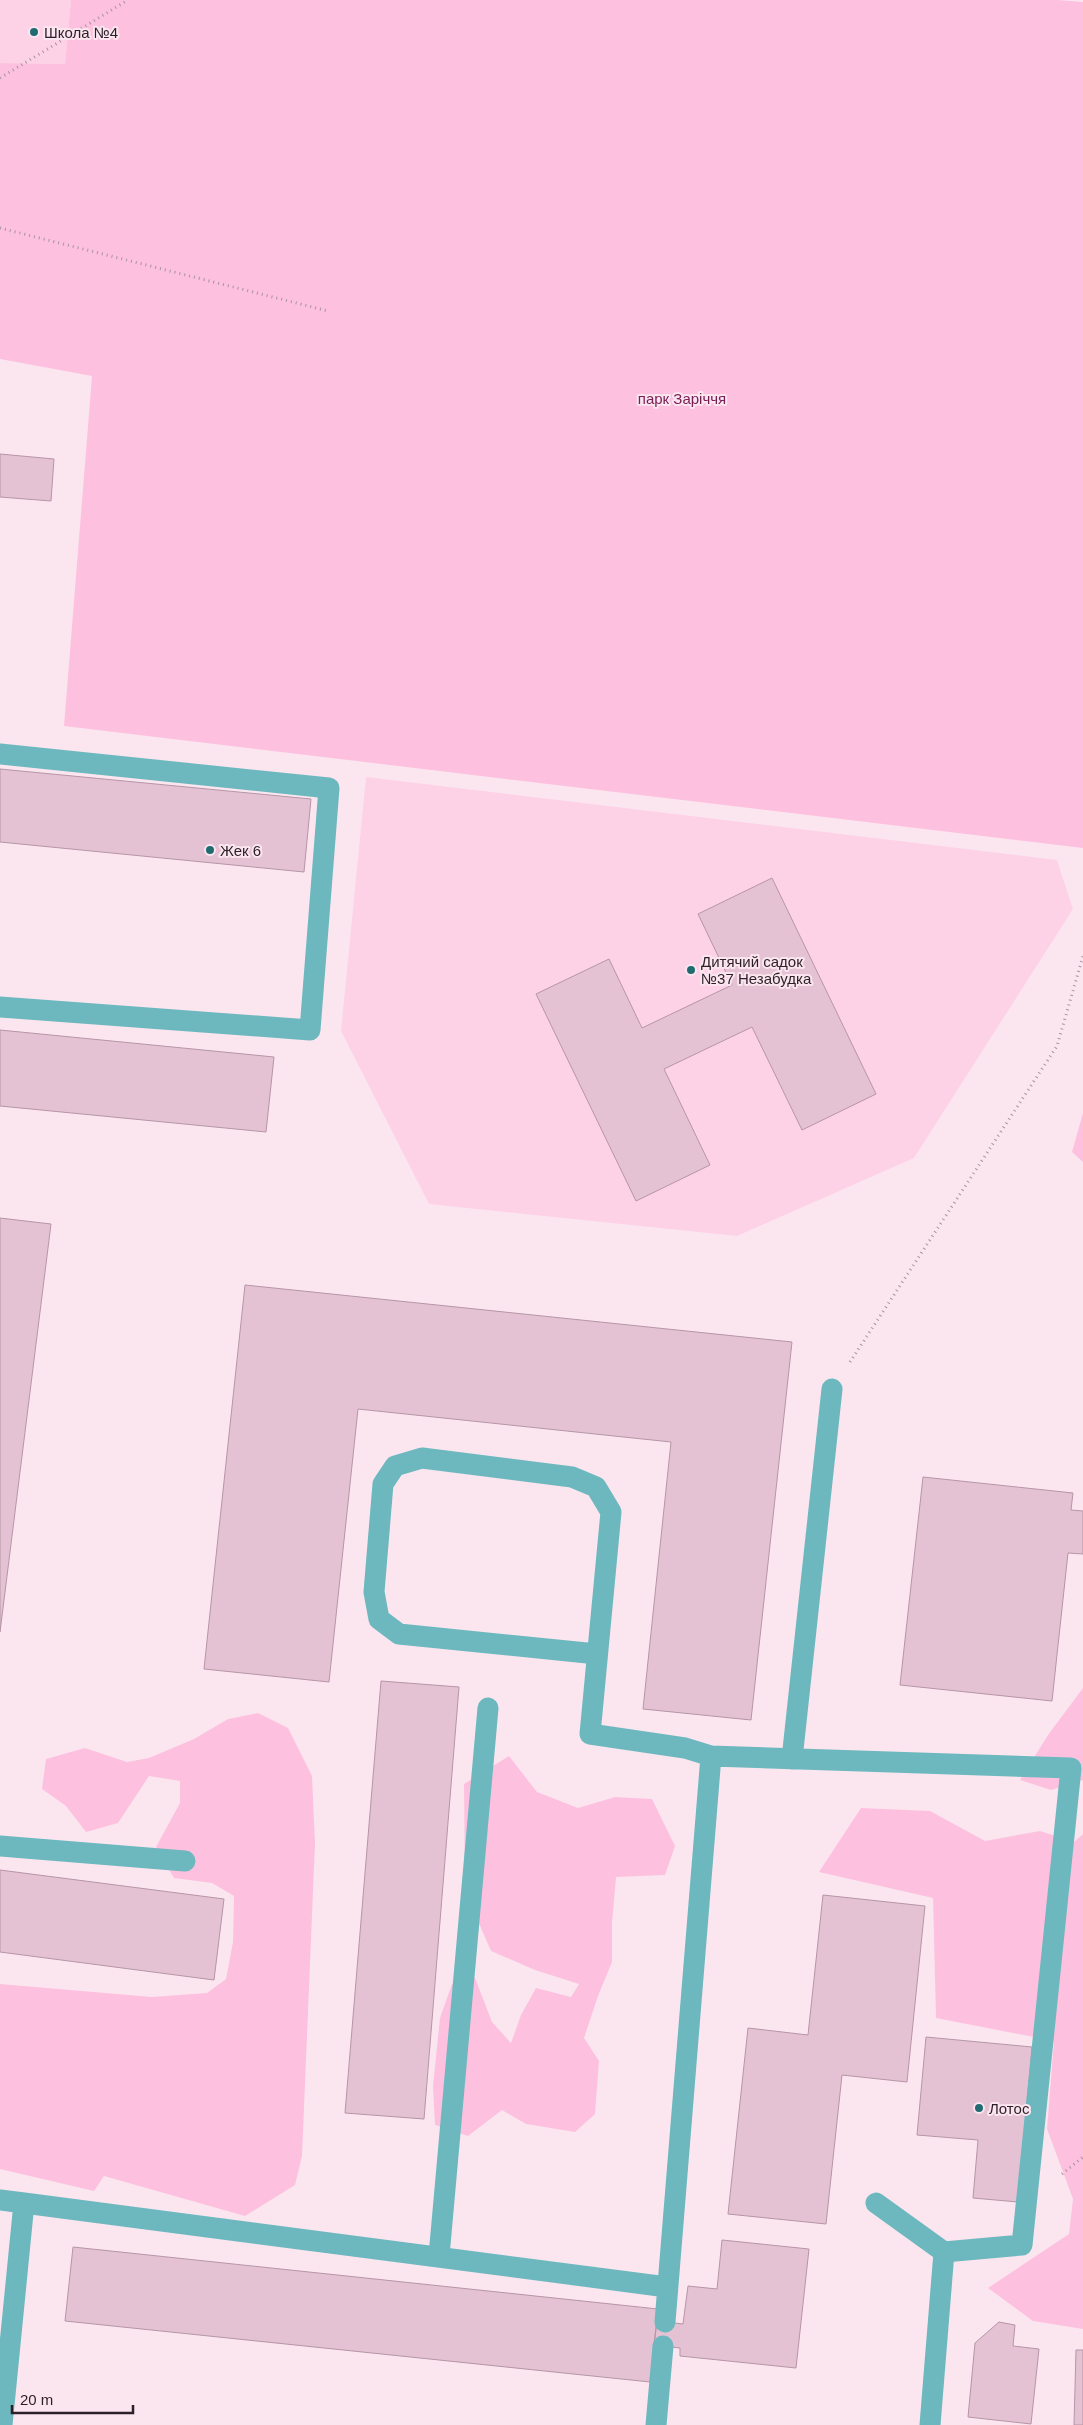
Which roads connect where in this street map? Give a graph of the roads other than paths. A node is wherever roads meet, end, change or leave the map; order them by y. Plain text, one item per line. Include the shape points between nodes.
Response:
1 (0, 754) edge
2 (0, 1007) edge
3 (832, 1389) road end
4 (597, 1654) junction
5 (488, 1708) dead end
6 (711, 1756) junction
7 (792, 1759) junction
8 (0, 1846) edge
9 (185, 1861) dead end
10 (0, 2200) edge
11 (24, 2203) junction
12 (876, 2203) dead end
13 (944, 2252) junction
14 (439, 2256) junction
15 (667, 2287) junction
16 (665, 2322) dead end
17 (663, 2346) dead end
18 (2, 2425) edge
19 (656, 2425) edge
20 (930, 2425) edge

1 - 2 lane via 329,788 310,1030
3 - 7 lane
4 - 4 lane via 611,1512 596,1488 572,1477 422,1458 395,1466 383,1484 374,1592 379,1619 399,1634
4 - 6 lane via 590,1734 685,1748
5 - 14 lane
6 - 7 lane
6 - 15 lane
7 - 13 lane via 1071,1768 1022,2245
8 - 9 lane
10 - 11 lane
11 - 14 lane
11 - 18 lane
12 - 13 lane
13 - 20 lane
14 - 15 lane
15 - 16 lane
17 - 19 lane

